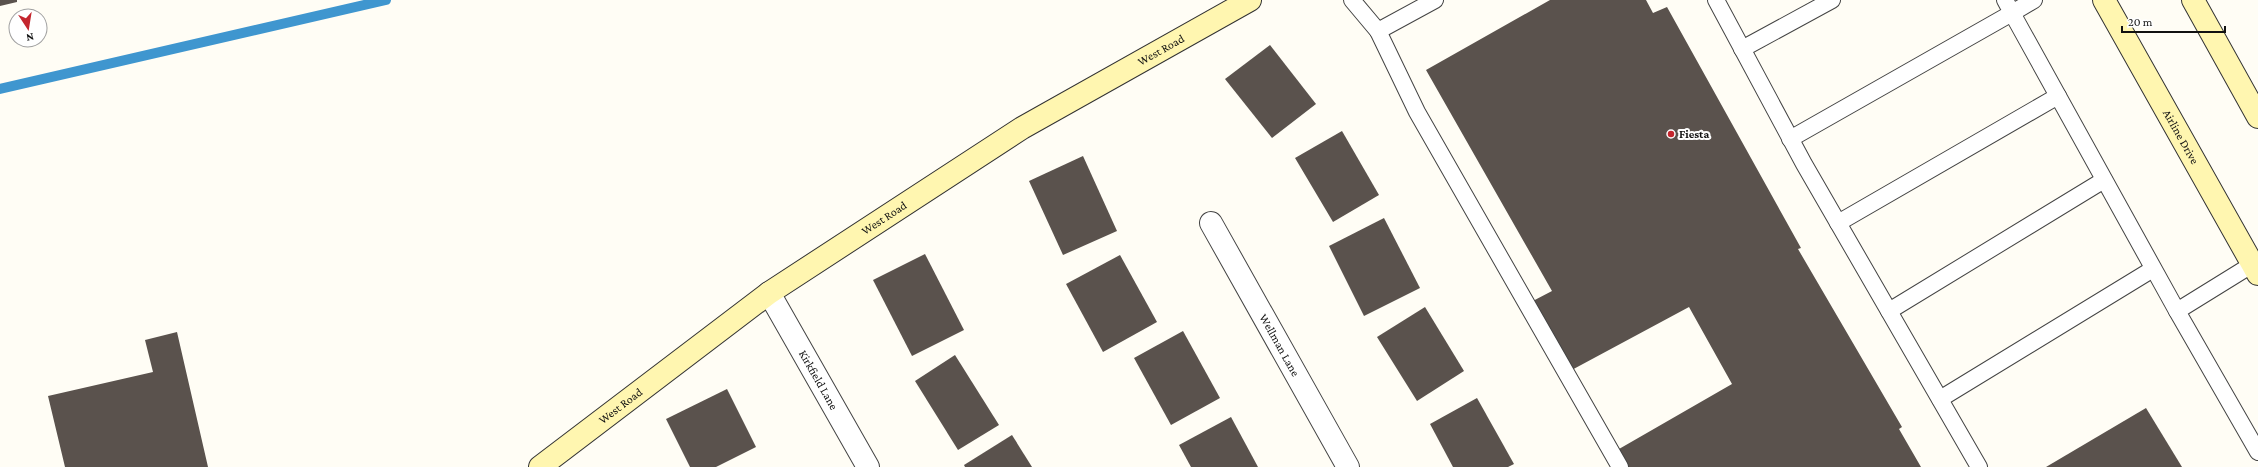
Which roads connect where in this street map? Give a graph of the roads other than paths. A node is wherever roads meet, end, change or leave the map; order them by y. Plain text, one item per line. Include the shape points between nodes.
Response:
1 (1250, 0) edge
2 (1352, 0) edge
3 (1435, 0) edge
4 (1716, 0) edge
5 (1832, 0) edge
6 (2034, 0) edge
7 (2104, 0) edge
8 (2193, 0) edge
9 (2009, 6) edge
10 (1378, 31) junction
11 (1742, 49) junction
12 (2058, 96) junction
13 (2258, 117) edge
14 (1790, 139) junction
15 (2104, 180) junction
16 (1211, 223) dead end
17 (1838, 223) junction
18 (2256, 266) edge
19 (2153, 269) junction
20 (769, 293) junction
21 (1889, 311) junction
22 (2177, 311) junction
23 (1940, 399) junction
24 (2258, 452) edge
25 (540, 467) edge
26 (868, 467) edge
27 (1348, 467) edge
28 (1620, 467) edge
29 (1979, 467) edge

1 - 20 street, West Road via 1022,128
2 - 10 lane
3 - 10 lane
4 - 11 lane
5 - 11 lane
6 - 9 lane
7 - 18 street, Airline Drive
8 - 13 street
9 - 12 lane
9 - 14 lane
10 - 28 lane via 1417,112
11 - 14 lane
12 - 15 lane
12 - 17 lane
14 - 17 lane
15 - 19 lane
15 - 21 lane
16 - 27 street, Wellman Lane
17 - 21 lane
18 - 22 lane
19 - 22 lane
19 - 23 lane
20 - 25 street, West Road
20 - 26 street, Kirkfield Lane
21 - 23 lane
22 - 24 lane
23 - 29 lane

